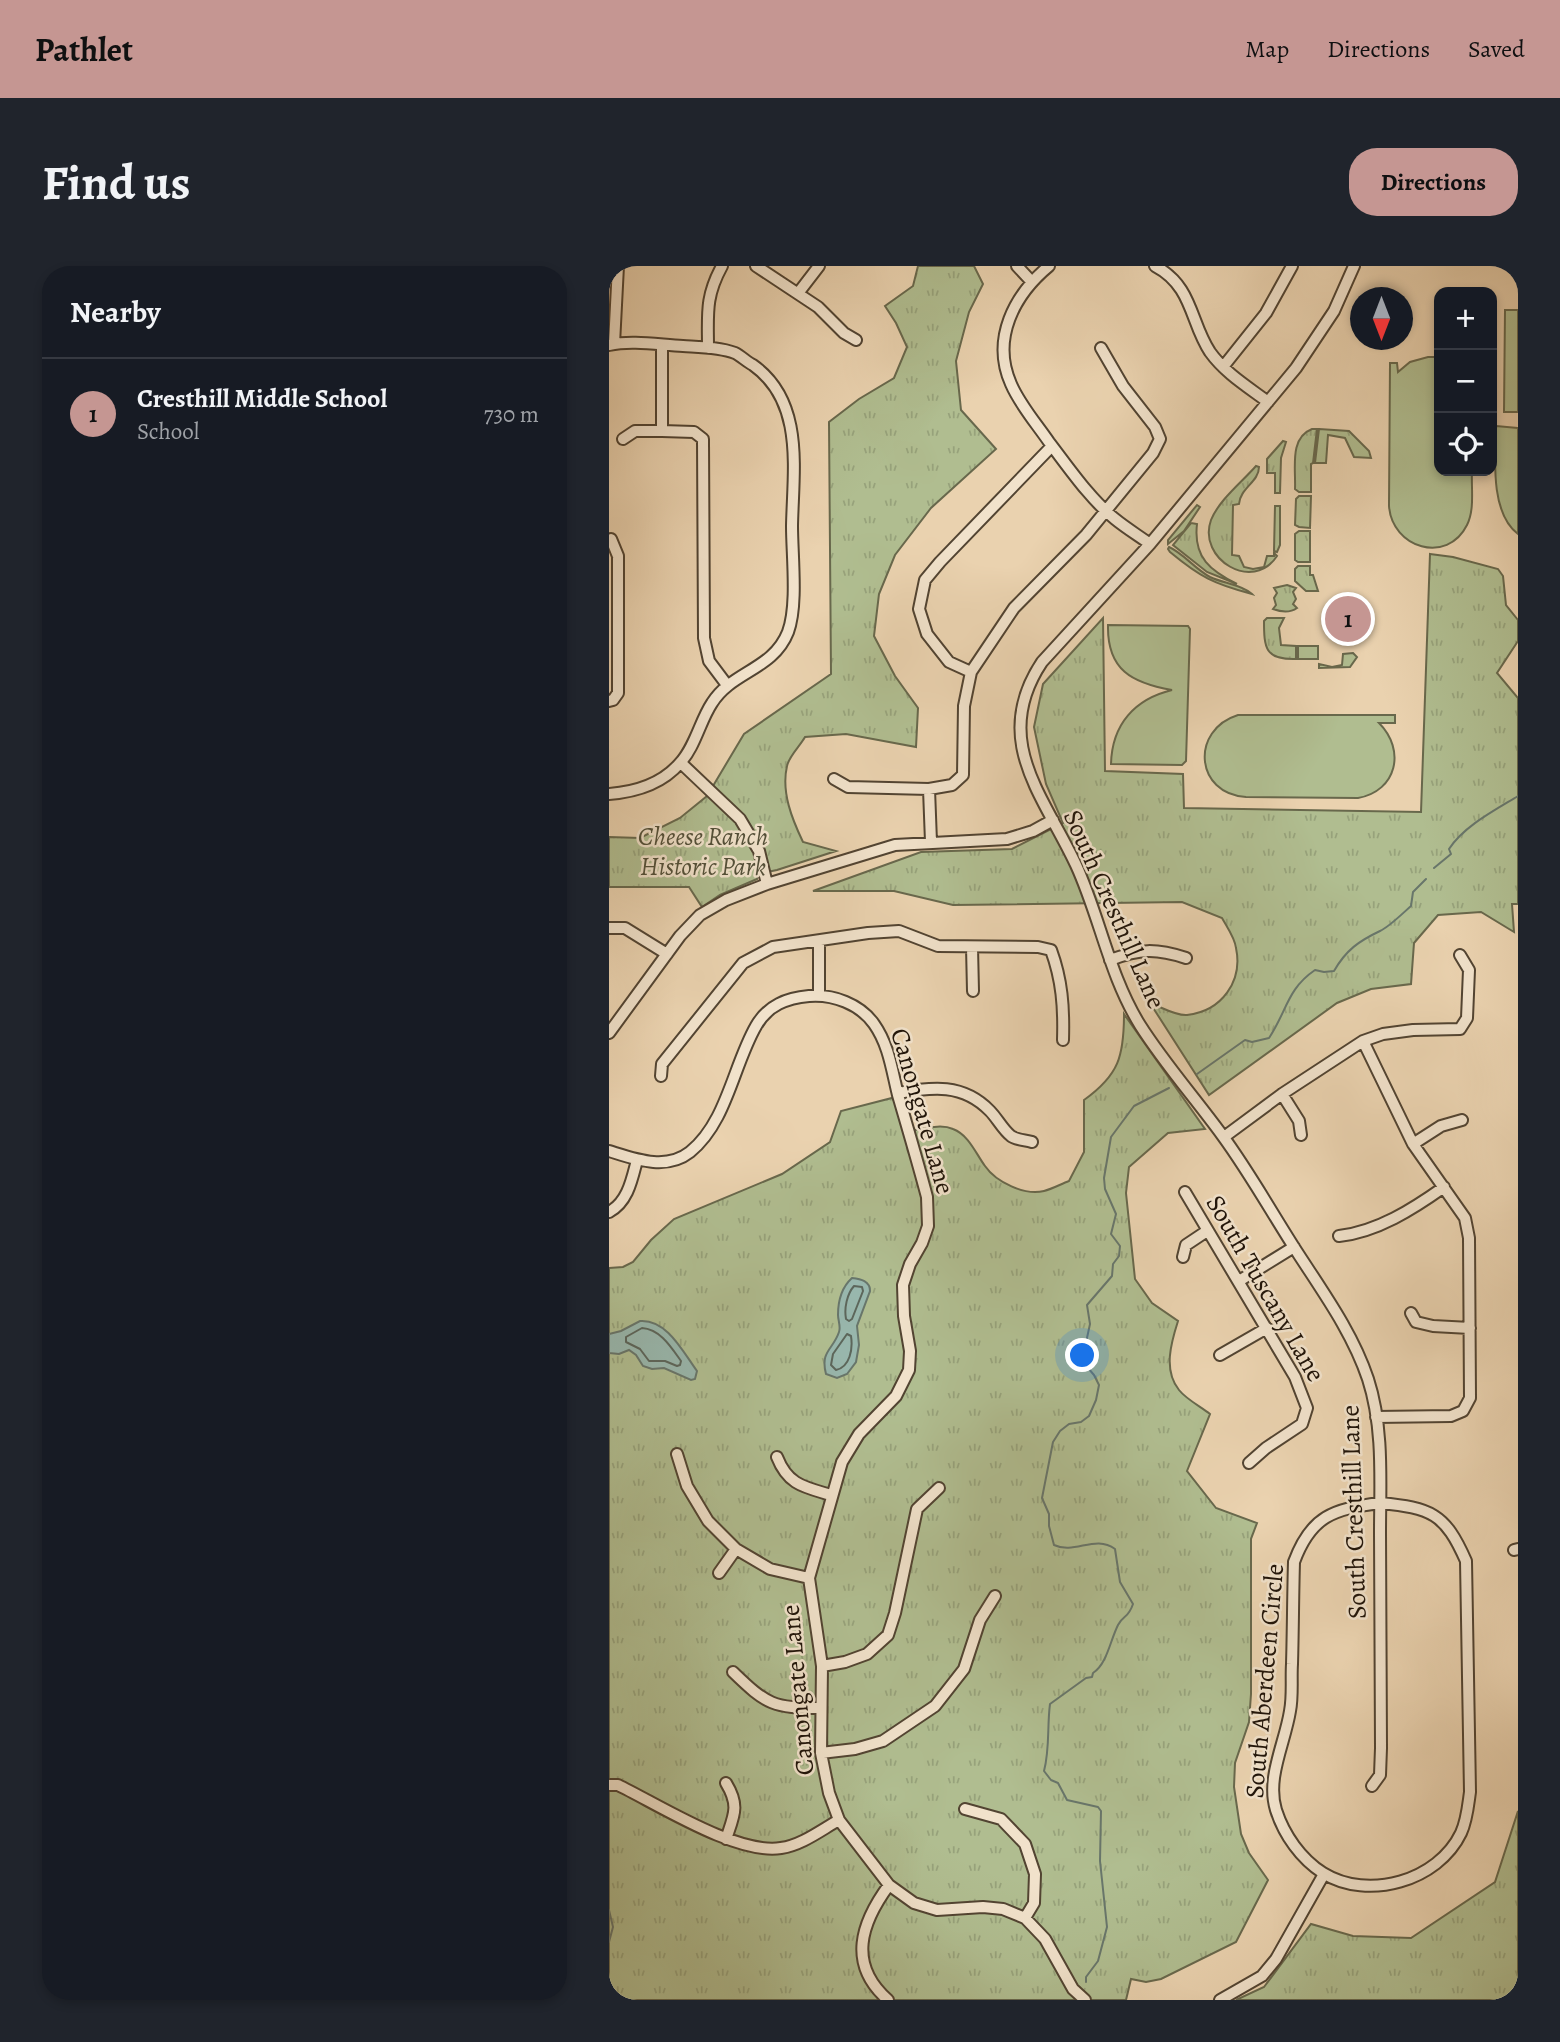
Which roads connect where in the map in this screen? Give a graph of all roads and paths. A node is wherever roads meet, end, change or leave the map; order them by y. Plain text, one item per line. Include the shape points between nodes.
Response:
1 (618, 266) edge
2 (722, 266) edge
3 (756, 266) edge
4 (819, 266) edge
5 (1017, 266) edge
6 (1049, 266) edge
7 (1155, 266) edge
8 (1292, 266) edge
9 (1354, 266) edge
10 (1031, 281) junction
11 (799, 292) junction
12 (856, 340) dead end
13 (612, 344) edge
14 (662, 345) junction
15 (708, 348) junction
16 (1101, 348) dead end
17 (1223, 367) junction
18 (1268, 402) junction
19 (662, 430) junction
20 (623, 439) dead end
21 (1052, 446) junction
22 (1106, 510) junction
23 (611, 539) dead end
24 (1150, 544) junction
25 (971, 672) junction
26 (727, 685) junction
27 (609, 701) edge
28 (681, 763) junction
29 (834, 779) dead end
30 (929, 789) junction
31 (609, 794) edge
32 (1053, 820) junction
33 (931, 842) junction
34 (767, 884) junction
35 (609, 928) edge
36 (819, 941) junction
37 (972, 947) junction
38 (667, 954) junction
39 (1460, 955) dead end
40 (1186, 958) dead end
41 (1110, 960) junction
42 (973, 991) dead end
43 (819, 995) junction
44 (609, 1033) edge
45 (1063, 1040) dead end
46 (1363, 1041) junction
47 (661, 1076) dead end
48 (898, 1093) junction
49 (1282, 1094) junction
50 (1462, 1120) dead end
51 (1301, 1135) dead end
52 (1224, 1137) junction
53 (1032, 1142) dead end
54 (1413, 1144) junction
55 (609, 1151) edge
56 (637, 1160) junction
57 (1444, 1187) junction
58 (1185, 1192) dead end
59 (609, 1212) edge
60 (1207, 1231) junction
61 (1339, 1236) dead end
62 (1294, 1247) junction
63 (1183, 1257) dead end
64 (1240, 1281) junction
65 (1411, 1313) dead end
66 (1267, 1328) junction
67 (1470, 1328) junction
68 (1220, 1355) dead end
69 (1376, 1417) junction
70 (677, 1454) dead end
71 (776, 1457) dead end
72 (1249, 1463) dead end
73 (939, 1488) dead end
74 (831, 1495) junction
75 (1380, 1503) junction
76 (736, 1549) junction
77 (719, 1573) dead end
78 (810, 1578) junction
79 (995, 1596) dead end
80 (822, 1665) junction
81 (733, 1672) dead end
82 (821, 1708) junction
83 (821, 1753) junction
84 (726, 1783) dead end
85 (609, 1785) edge
86 (1373, 1786) dead end
87 (965, 1810) dead end
88 (839, 1820) junction
89 (726, 1839) junction
90 (1324, 1874) junction
91 (889, 1885) junction
92 (1025, 1918) junction
93 (888, 2000) edge
94 (1085, 2000) edge
95 (1220, 2000) edge

1 - 13 street
2 - 15 street via 709,296
3 - 11 street
4 - 11 street
5 - 10 street
6 - 10 street
7 - 17 street via 1189,302 1209,350
8 - 17 street via 1266,313
9 - 18 street, South Cresthill Lane via 1317,340
10 - 21 street via 1006,327 1005,361 1020,402
11 - 12 street
13 - 14 street
14 - 15 street
14 - 19 street
15 - 26 street via 735,353 765,374 789,412 793,437 788,631 767,661
16 - 22 street via 1160,439
17 - 18 street
18 - 24 street, South Cresthill Lane
19 - 20 street via 635,431
19 - 26 street via 694,432 703,439 704,638 709,661
21 - 22 street
21 - 25 street via 925,580 919,609 927,634 949,662
22 - 24 street
22 - 25 street via 1014,608
23 - 27 street via 618,556 618,693
24 - 32 street, South Cresthill Lane via 1042,662 1028,685 1022,712 1024,756 1034,788
25 - 30 street via 964,706 963,775 952,785
26 - 28 street via 713,701
28 - 31 street via 640,789
28 - 34 street via 740,819 759,851
29 - 30 street via 848,787
30 - 33 street
32 - 33 street via 1007,839
32 - 41 street, South Cresthill Lane via 1083,881
33 - 34 street via 870,851
34 - 38 street via 700,915
35 - 38 street via 625,928
36 - 37 street via 899,931 938,946
36 - 43 street
36 - 47 street via 773,947 743,963 662,1064
37 - 42 street
37 - 45 street via 1051,950 1064,1000
38 - 44 street
39 - 46 street via 1469,970 1468,1018 1460,1029 1413,1030
40 - 41 street via 1163,950 1135,950
41 - 52 street, South Cresthill Lane via 1139,1023
43 - 48 street, Canongate Lane via 853,1004 874,1023 886,1047
43 - 56 street, Canongate Lane via 792,997 767,1010 741,1054 718,1117 688,1154 662,1164
46 - 49 street
46 - 54 street
48 - 53 street via 936,1087 957,1090 990,1110 1011,1137
48 - 74 street, Canongate Lane via 929,1213 904,1286 909,1370 896,1396 859,1434 842,1462
49 - 51 street via 1299,1121
49 - 52 street
50 - 54 street via 1441,1126
52 - 62 street, South Cresthill Lane
54 - 57 street
55 - 56 street, Canongate Lane
56 - 59 street via 627,1193
57 - 61 street via 1414,1208 1357,1234
57 - 67 street via 1465,1218 1469,1238
58 - 60 street, South Tuscany Lane
60 - 63 street via 1186,1245
60 - 64 street, South Tuscany Lane
62 - 64 street
62 - 69 street, South Cresthill Lane via 1353,1340
64 - 66 street, South Tuscany Lane
65 - 67 street via 1416,1322
66 - 68 street
66 - 72 street, South Tuscany Lane via 1307,1408 1303,1424
67 - 69 street via 1470,1398 1463,1411 1451,1416
69 - 75 street, South Cresthill Lane
70 - 76 street via 687,1486 708,1521
71 - 74 street via 783,1473 798,1485
73 - 80 street via 918,1509 888,1635 867,1654
74 - 78 street, Canongate Lane
75 - 86 street, South Cresthill Lane via 1381,1748 1380,1775
75 - 90 street, South Aberdeen Circle via 1350,1507 1320,1520 1303,1540 1294,1562 1291,1710 1274,1778 1275,1808 1302,1856
75 - 90 street, South Aberdeen Circle via 1432,1513 1454,1534 1466,1561 1467,1815 1450,1850 1431,1868 1409,1879 1365,1886
76 - 77 street
76 - 78 street via 770,1569
78 - 80 street, Canongate Lane
79 - 83 street via 980,1620 964,1669 935,1706 883,1741
80 - 82 street, Canongate Lane
81 - 82 street via 758,1696 784,1708
82 - 83 street, Canongate Lane
83 - 88 street, Canongate Lane
84 - 89 street via 736,1809
85 - 89 street via 618,1785
87 - 92 street via 1001,1819 1025,1844 1035,1874 1034,1903
88 - 89 street via 784,1848 763,1850
88 - 91 street, Canongate Lane
90 - 95 street via 1262,1976
91 - 92 street, Canongate Lane via 914,1903 937,1910 983,1907
91 - 93 street via 873,1906 862,1934 864,1962 874,1988
92 - 94 street via 1045,1939 1073,1989

